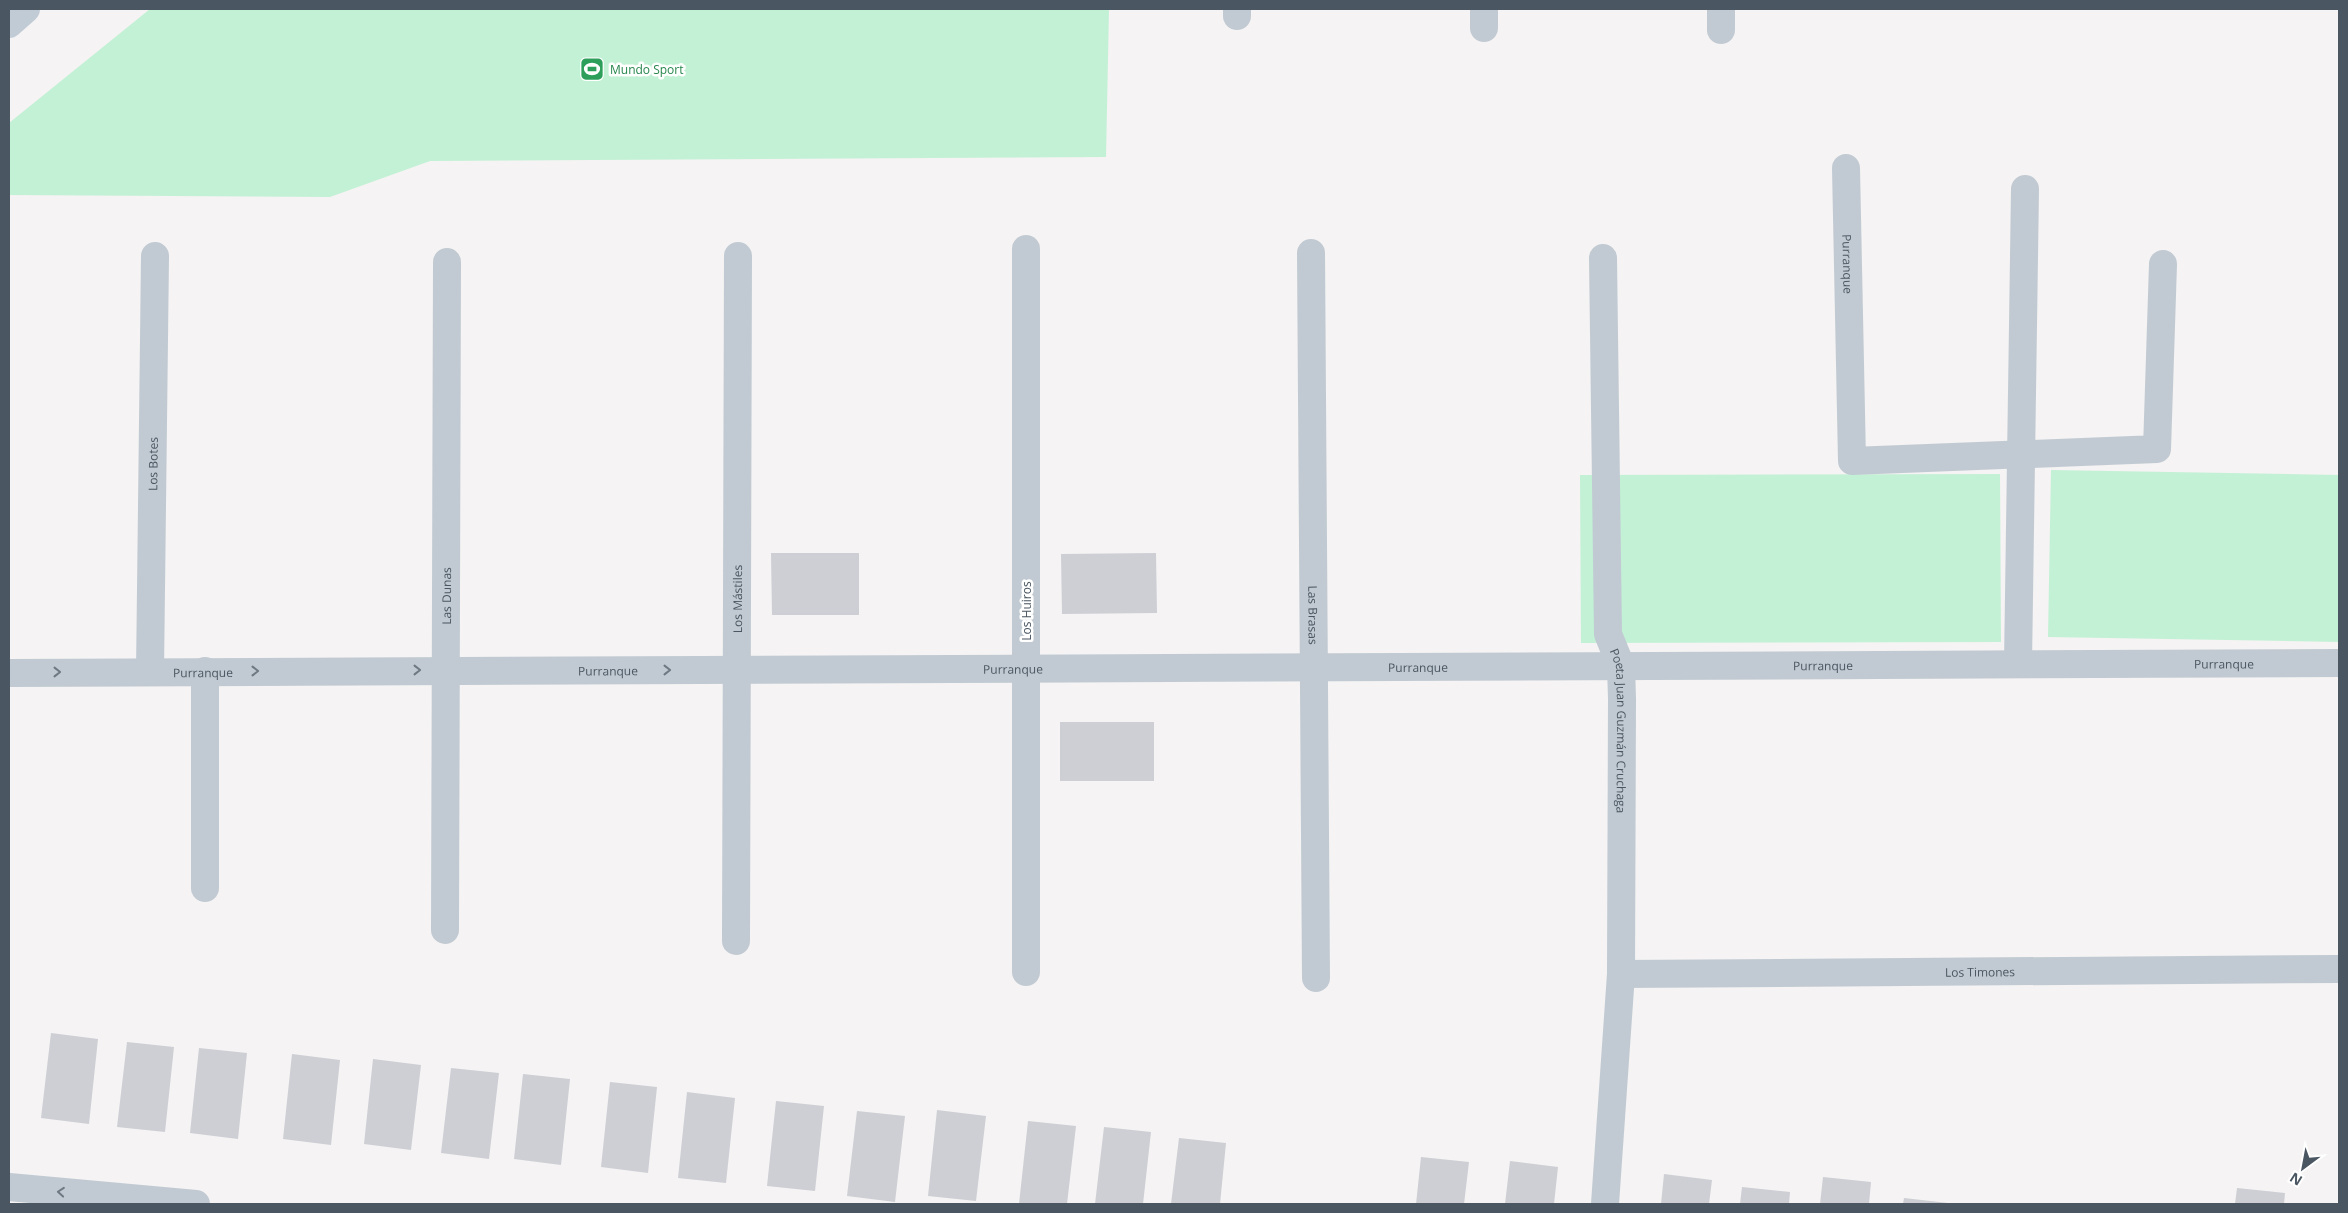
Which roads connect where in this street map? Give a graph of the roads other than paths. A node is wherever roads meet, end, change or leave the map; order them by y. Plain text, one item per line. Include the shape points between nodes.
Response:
1 (26, 9) edge
2 (9, 24) edge
3 (1846, 168) dead end
4 (2025, 189) dead end
5 (1026, 249) dead end
6 (1311, 253) dead end
7 (155, 256) dead end
8 (738, 256) dead end
9 (1603, 258) dead end
10 (447, 262) dead end
11 (2163, 264) dead end
12 (2021, 453) junction
13 (2339, 663) edge
14 (2018, 664) junction
15 (1622, 666) junction
16 (1314, 667) junction
17 (1026, 668) junction
18 (737, 669) junction
19 (446, 670) junction
20 (205, 671) junction
21 (150, 672) junction
22 (9, 673) edge
23 (205, 888) dead end
24 (445, 930) dead end
25 (736, 941) dead end
26 (2339, 969) edge
27 (1026, 972) dead end
28 (1621, 974) junction
29 (1316, 978) dead end
30 (9, 1187) edge
31 (196, 1204) edge
32 (1606, 1204) edge

1 - 2 main road
3 - 12 street, Purranque via 1852,461
4 - 12 street
5 - 17 street, Los Huiros
6 - 16 street, Las Brasas
7 - 21 street, Los Botes
8 - 18 street, Los Mástiles
9 - 15 street, Poeta Juan Guzmán Cruchaga via 1608,634
10 - 19 street, Las Dunas
11 - 12 street, Purranque via 2157,449
12 - 14 street
13 - 14 street, Purranque
14 - 15 street, Purranque
15 - 16 street, Purranque
15 - 28 street, Poeta Juan Guzmán Cruchaga
16 - 17 street, Purranque
16 - 29 street, Las Brasas
17 - 18 street, Purranque
17 - 27 street, Los Huiros
19 -> 18 street, Purranque
18 - 25 street, Los Mástiles
20 -> 19 street, Purranque
19 - 24 street, Las Dunas
20 - 21 street, Purranque
20 - 23 street
22 -> 21 street, Purranque
26 - 28 street, Los Timones
28 - 32 street, Poeta Juan Guzmán Cruchaga
31 -> 30 street

